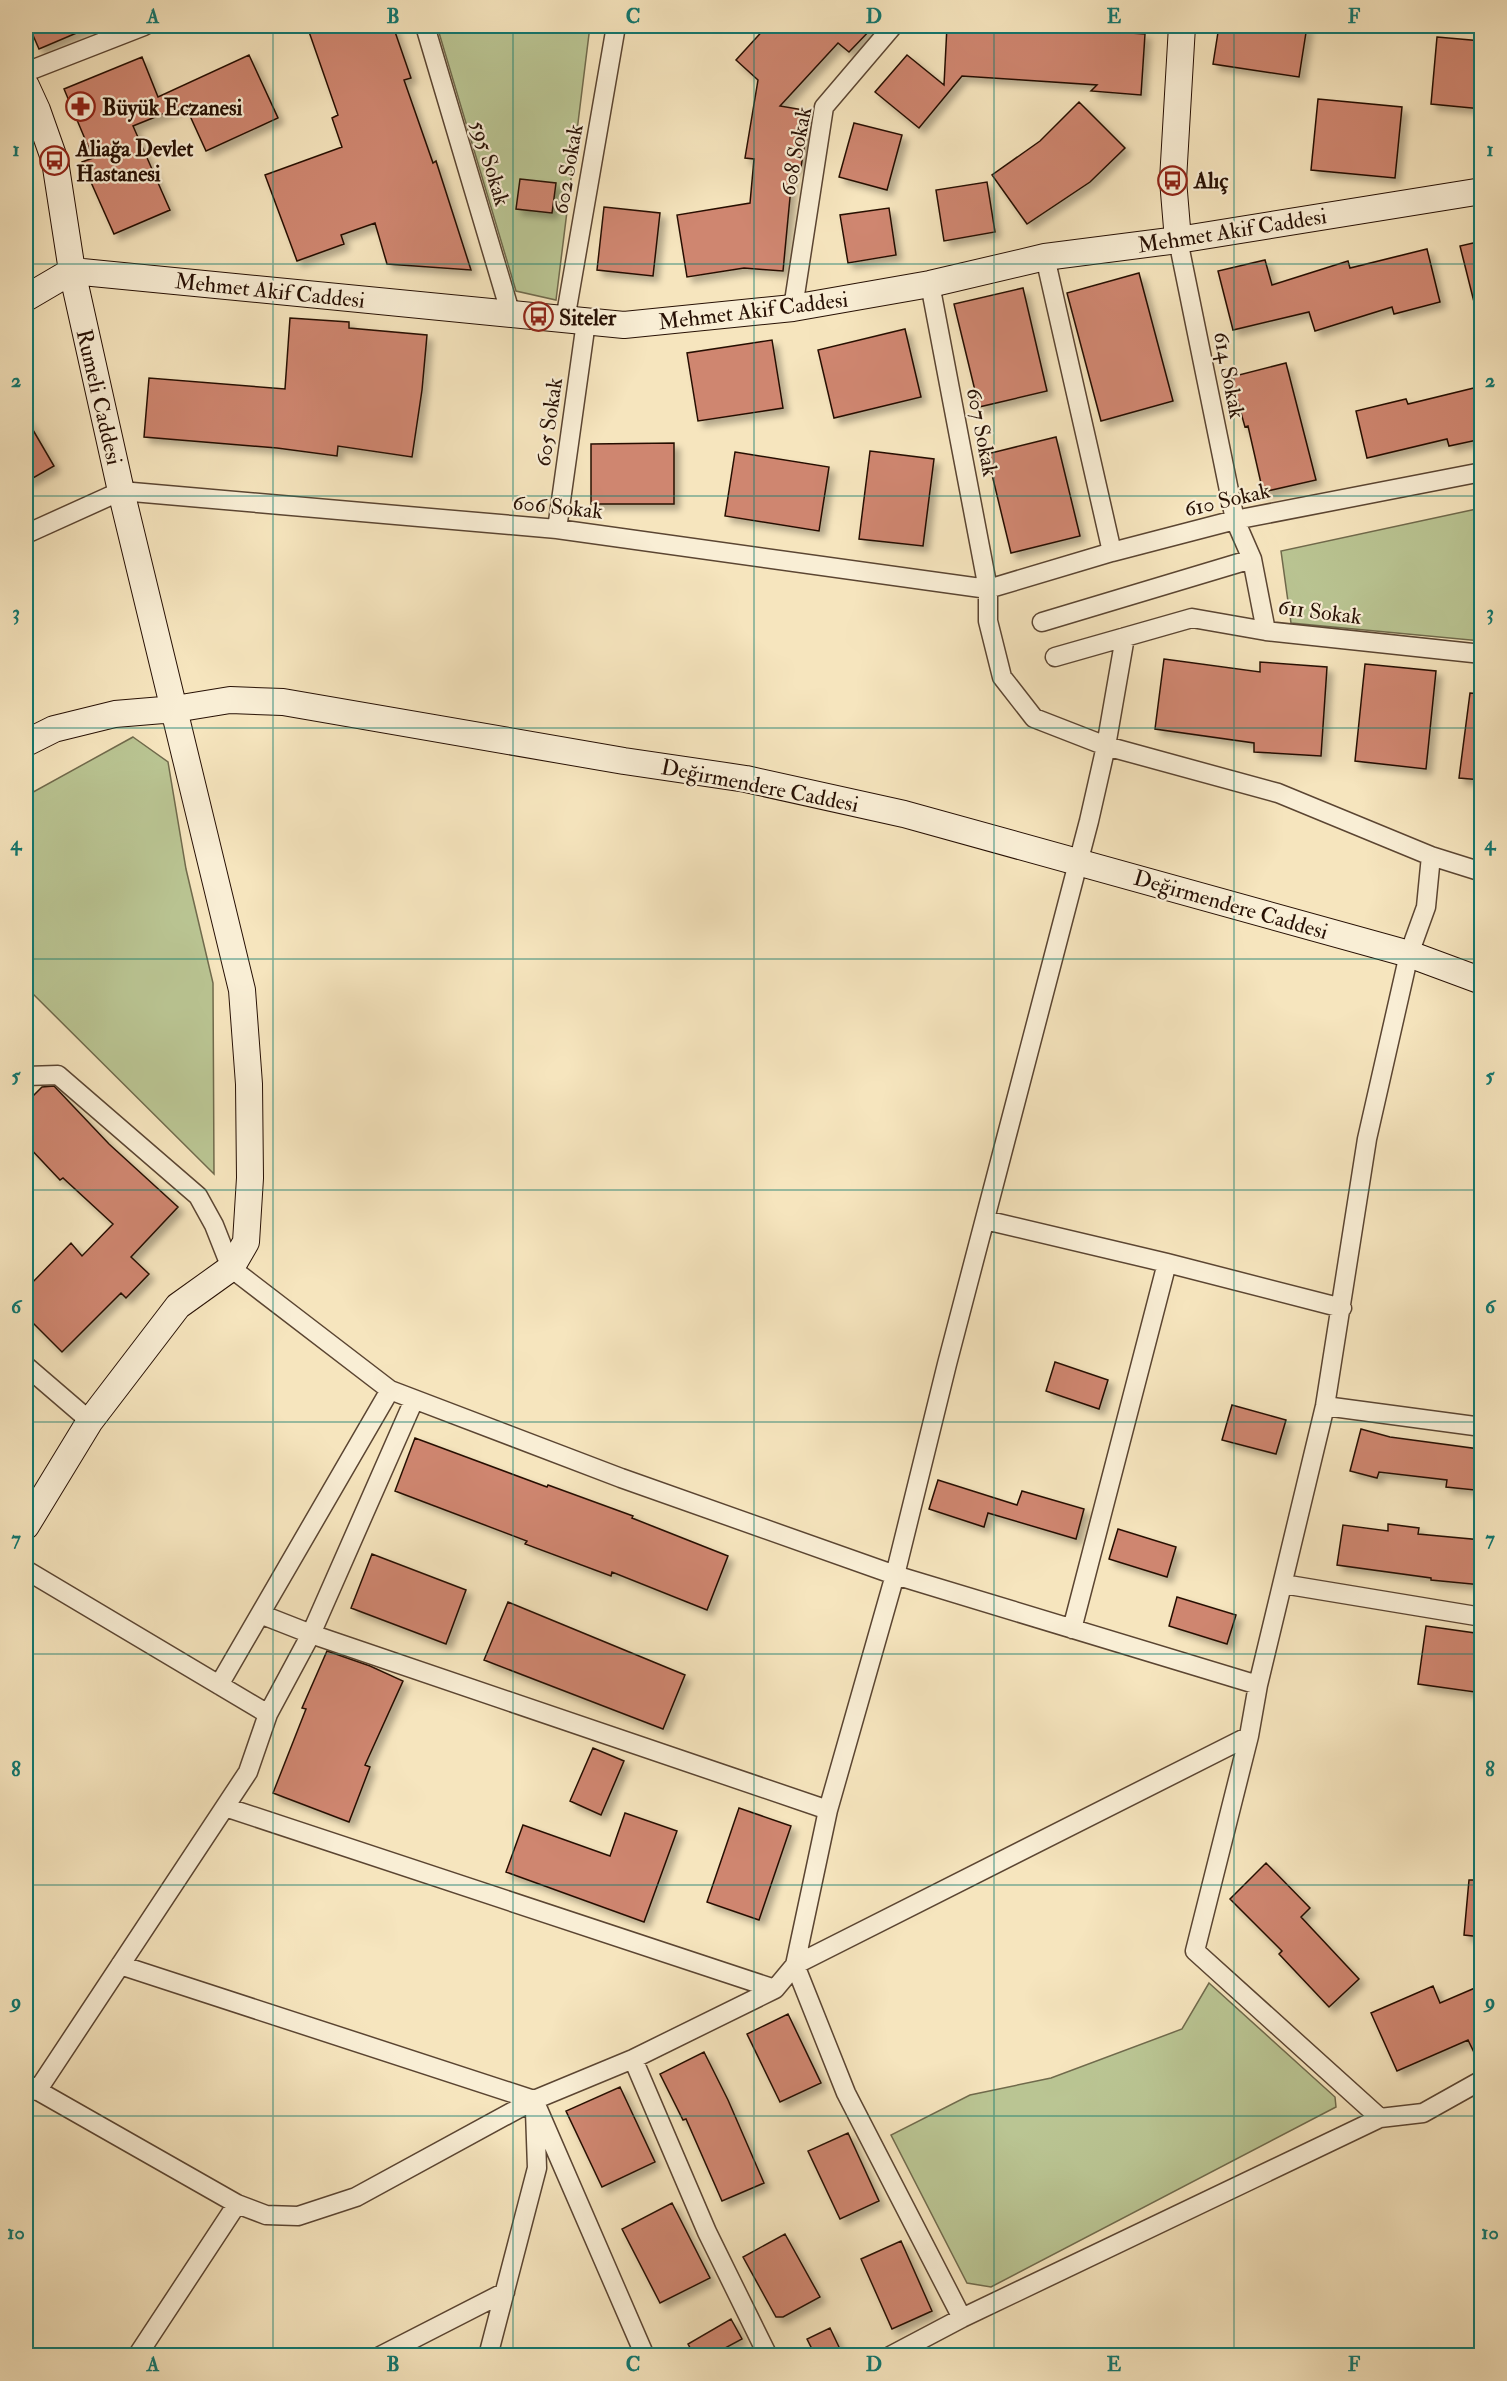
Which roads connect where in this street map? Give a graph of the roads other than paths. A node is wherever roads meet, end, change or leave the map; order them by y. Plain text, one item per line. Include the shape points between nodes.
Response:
1 (144, 26) edge
2 (425, 26) edge
3 (616, 26) edge
4 (893, 26) edge
5 (1182, 26) edge
6 (26, 72) edge
7 (26, 86) edge
8 (31, 113) edge
9 (1482, 191) edge
10 (1178, 240) junction
11 (1045, 257) junction
12 (72, 271) junction
13 (930, 284) junction
14 (26, 298) edge
15 (793, 308) junction
16 (511, 315) junction
17 (575, 321) junction
18 (1482, 472) edge
19 (121, 491) junction
20 (1235, 520) junction
21 (557, 529) junction
22 (26, 534) edge
23 (1112, 552) junction
24 (1252, 559) junction
25 (988, 590) junction
26 (1042, 622) dead end
27 (1266, 631) junction
28 (1125, 638) junction
29 (1482, 654) edge
30 (1055, 657) dead end
31 (175, 709) junction
32 (26, 743) edge
33 (1106, 746) junction
34 (1431, 856) junction
35 (1078, 862) junction
36 (1482, 872) edge
37 (1409, 954) junction
38 (1482, 981) edge
39 (26, 1076) edge
40 (985, 1220) junction
41 (1167, 1263) junction
42 (231, 1268) junction
43 (1342, 1308) junction
44 (26, 1366) edge
45 (390, 1390) junction
46 (414, 1400) junction
47 (1325, 1406) junction
48 (90, 1422) junction
49 (1482, 1427) edge
50 (26, 1526) edge
51 (26, 1570) edge
52 (895, 1575) junction
53 (1283, 1584) junction
54 (260, 1614) junction
55 (1482, 1617) edge
56 (1072, 1629) junction
57 (311, 1634) junction
58 (219, 1685) junction
59 (1258, 1685) junction
60 (268, 1714) junction
61 (1249, 1736) junction
62 (225, 1807) junction
63 (828, 1810) junction
64 (120, 1965) junction
65 (795, 1965) junction
66 (775, 1989) junction
67 (633, 2059) junction
68 (1482, 2079) edge
69 (31, 2087) edge
70 (534, 2100) junction
71 (1380, 2118) junction
72 (237, 2204) junction
73 (505, 2292) junction
74 (962, 2318) junction
75 (137, 2355) edge
76 (380, 2355) edge
77 (488, 2355) edge
78 (645, 2355) edge
79 (768, 2355) edge
80 (890, 2355) edge

1 - 6 street
2 - 16 street, 595 Sokak
3 - 17 street, 602 Sokak
4 - 15 street, 608 Sokak via 824,107
5 - 10 street via 1173,180
7 - 8 street, Rumeli Caddesi
8 - 12 street, Rumeli Caddesi via 55,161
9 - 10 street, Mehmet Akif Caddesi
10 - 11 street, Mehmet Akif Caddesi
10 - 20 street, 614 Sokak
11 - 13 street, Mehmet Akif Caddesi
11 - 23 street
12 - 14 street
12 - 16 street, Mehmet Akif Caddesi
12 - 19 street, Rumeli Caddesi
13 - 15 street, Mehmet Akif Caddesi
13 - 25 street, 607 Sokak
15 - 17 street, Mehmet Akif Caddesi via 624,325
16 - 17 street, Mehmet Akif Caddesi
17 - 21 street, 605 Sokak
18 - 20 street, 610 Sokak
19 - 21 street, 606 Sokak
19 - 22 street
19 - 31 street, Rumeli Caddesi
20 - 23 street, 610 Sokak
20 - 24 street, 611 Sokak
21 - 25 street, 606 Sokak
23 - 25 street, 610 Sokak
24 - 26 street
24 - 27 street, 611 Sokak
25 - 33 street, 607 Sokak via 988,621 1002,677 1034,718
27 - 28 street via 1192,618
27 - 29 street, 611 Sokak
28 - 30 street
28 - 33 street
31 - 32 street, Değirmendere Caddesi via 115,714 54,729
31 - 35 street, Değirmendere Caddesi via 230,700 283,702 746,779 904,814
31 - 42 street, Rumeli Caddesi via 242,990 250,1178 246,1242
33 - 34 street, 607 Sokak via 1278,793
33 - 35 street
34 - 36 street, 607 Sokak
34 - 37 street via 1426,907
35 - 37 street, Değirmendere Caddesi
35 - 40 street
37 - 38 street, Değirmendere Caddesi
37 - 43 street via 1367,1139
39 - 42 street via 58,1076 198,1196
40 - 41 street
40 - 52 street
41 - 43 street
41 - 56 street
42 - 45 street
42 - 48 street via 178,1306
43 - 47 street
44 - 48 street
45 - 46 street
45 - 54 street
46 - 52 street
46 - 57 street
47 - 49 street
47 - 53 street
48 - 50 street
51 - 58 street
52 - 56 street
52 - 63 street
53 - 55 street
53 - 59 street
54 - 57 street
54 - 58 street
56 - 59 street
57 - 60 street
57 - 63 street
58 - 60 street
59 - 61 street
60 - 62 street via 248,1772
61 - 65 street
61 - 71 street via 1195,1951
62 - 64 street
62 - 66 street
63 - 65 street
64 - 69 street
64 - 70 street
65 - 66 street
65 - 74 street via 846,2093
66 - 67 street
67 - 70 street
67 - 79 street via 707,2232
68 - 71 street via 1423,2113
69 - 72 street
70 - 72 street via 356,2197 298,2216 266,2215
70 - 73 street via 537,2168
70 - 78 street
71 - 74 street
72 - 75 street
73 - 76 street
73 - 77 street
74 - 80 street

